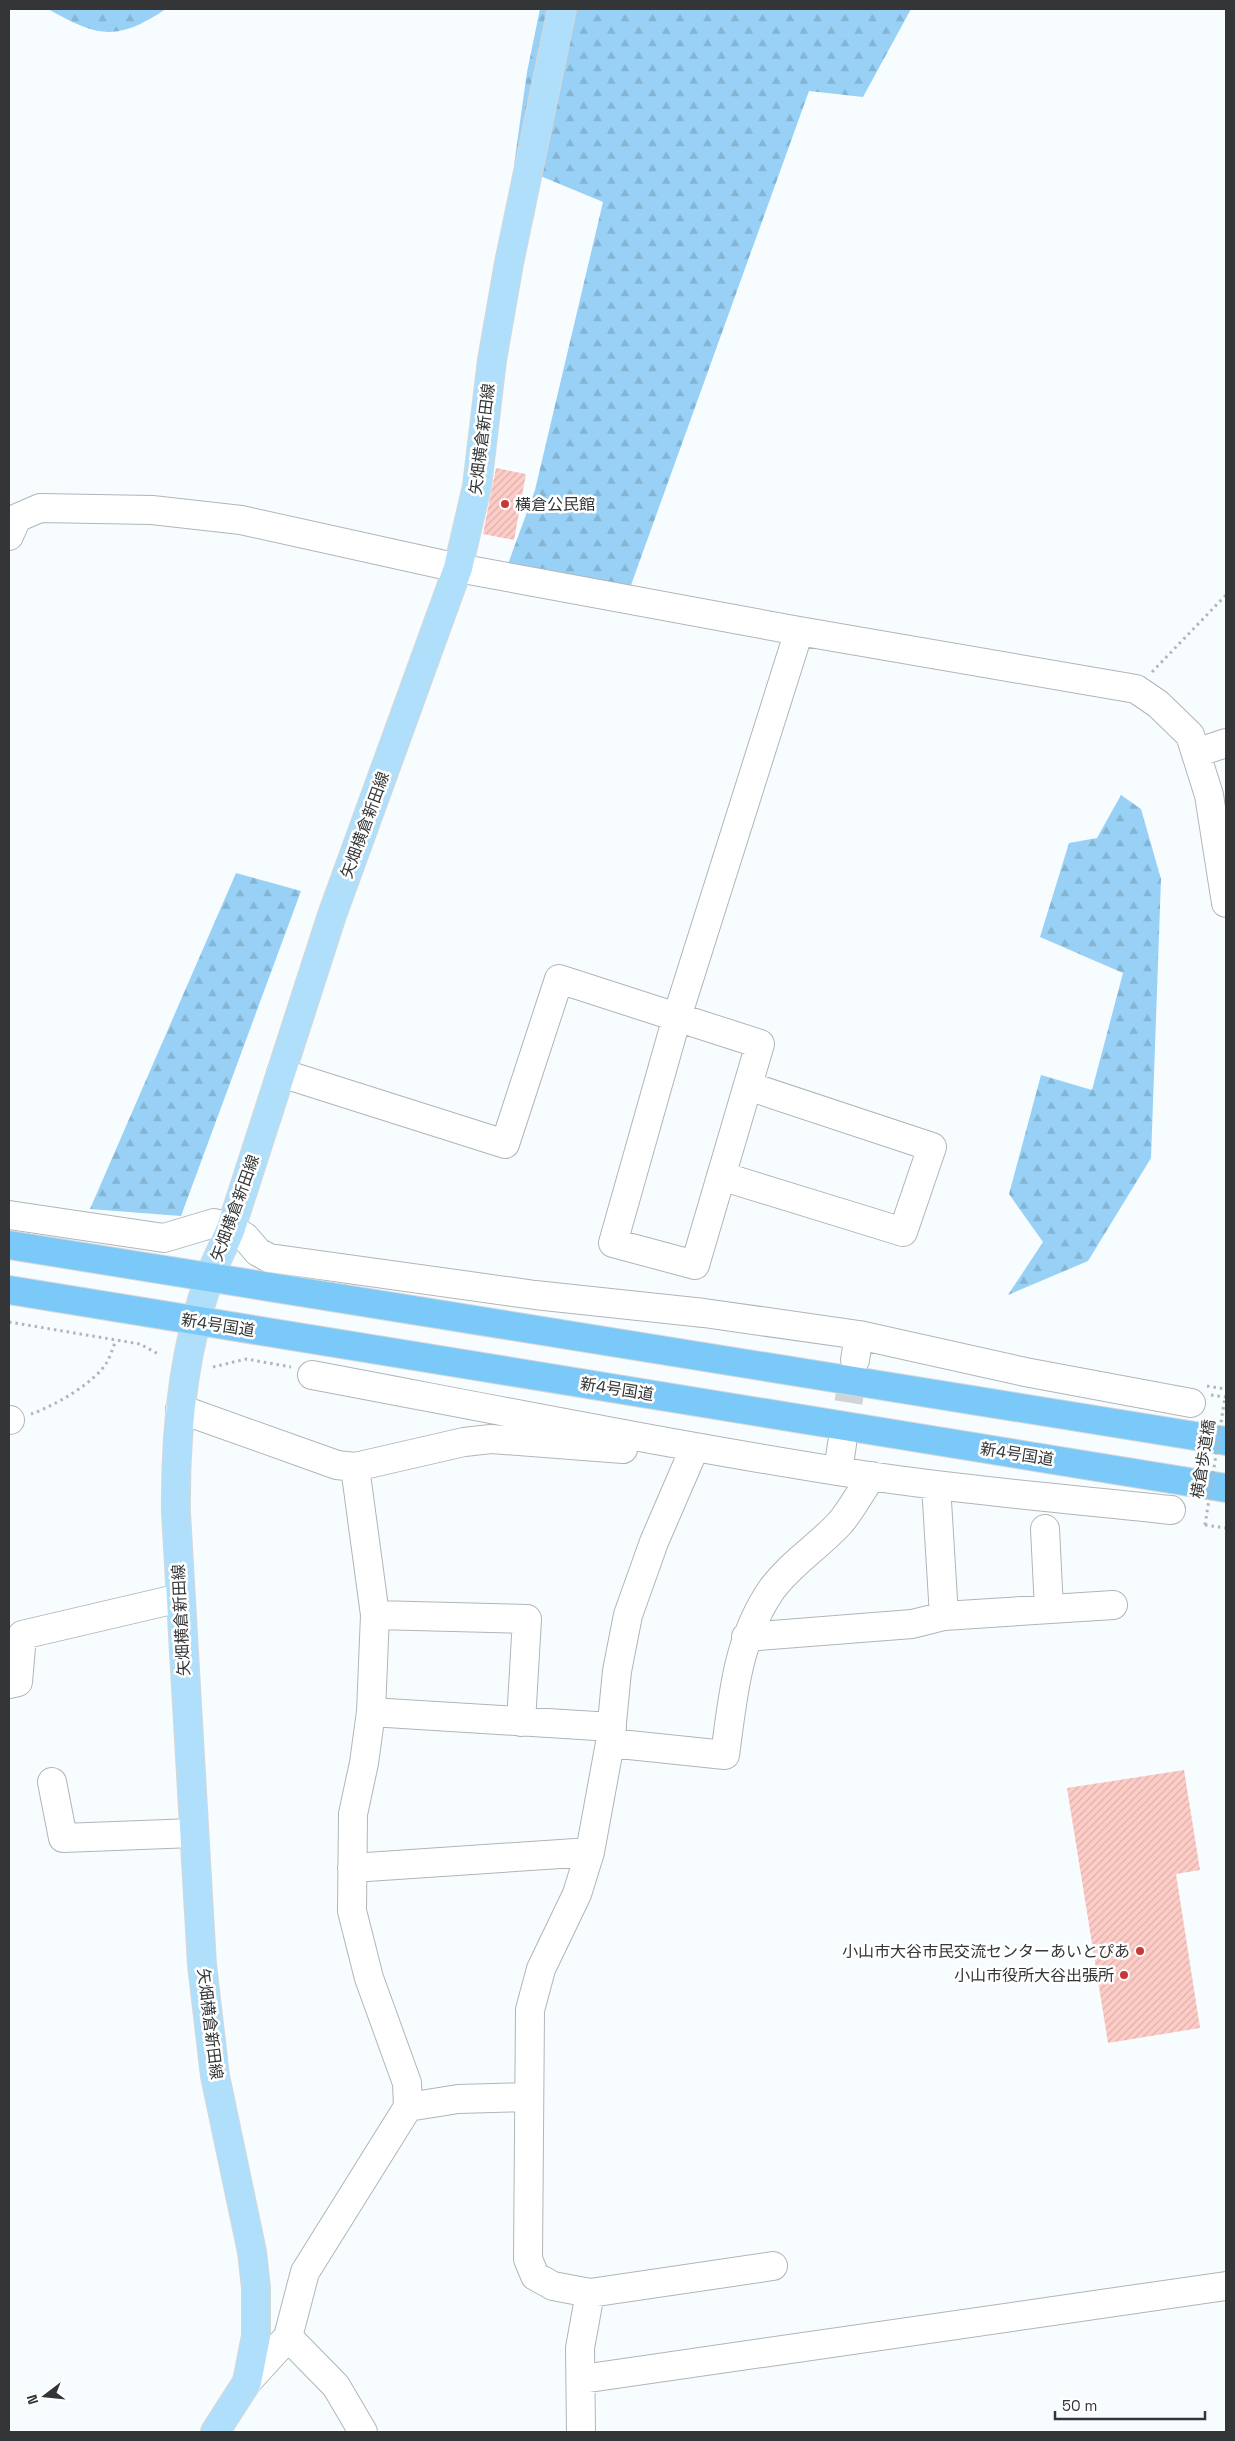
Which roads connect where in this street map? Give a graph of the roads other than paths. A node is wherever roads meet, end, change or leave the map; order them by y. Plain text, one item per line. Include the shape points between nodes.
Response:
1 (562, 9) edge
2 (9, 536) edge
3 (458, 568) junction
4 (800, 631) junction
5 (1226, 743) edge
6 (1196, 753) junction
7 (1226, 903) edge
8 (677, 1017) junction
9 (281, 1073) junction
10 (748, 1086) junction
11 (721, 1176) junction
12 (9, 1215) edge
13 (231, 1228) junction
14 (9, 1244) edge
15 (210, 1276) junction
16 (9, 1290) edge
17 (198, 1321) junction
18 (312, 1375) road end
19 (1191, 1403) dead end
20 (180, 1409) junction
21 (657, 1440) junction
22 (1226, 1441) edge
23 (842, 1444) tunnel mouth
24 (695, 1447) junction
25 (355, 1467) junction
26 (838, 1472) junction
27 (872, 1476) junction
28 (936, 1485) junction
29 (1226, 1488) edge
30 (1171, 1510) dead end
31 (1046, 1529) dead end
32 (180, 1598) junction
33 (1113, 1605) dead end
34 (1049, 1609) junction
35 (375, 1615) junction
36 (944, 1616) junction
37 (746, 1636) junction
38 (9, 1684) edge
39 (371, 1712) junction
40 (521, 1722) junction
41 (611, 1735) junction
42 (52, 1782) dead end
43 (193, 1832) junction
44 (590, 1852) junction
45 (352, 1868) junction
46 (529, 2097) junction
47 (408, 2108) junction
48 (774, 2266) dead end
49 (1226, 2286) edge
50 (590, 2293) junction
51 (288, 2337) junction
52 (582, 2379) junction
53 (246, 2382) junction
54 (215, 2432) edge
55 (363, 2432) edge
56 (581, 2432) edge

1 - 3 main road, 矢畑横倉新田線 via 509,263 492,360 477,486
2 - 3 street via 17,518 40,508 152,510 241,520
3 - 4 street
3 - 9 main road, 矢畑横倉新田線 via 332,915
4 - 6 street via 1136,690 1158,704 1190,735
4 - 8 street
5 - 6 street
6 - 7 street via 1209,795
8 - 9 street via 559,979 505,1144
8 - 10 street via 760,1044
8 - 11 street via 613,1243 695,1265
9 - 13 main road, 矢畑横倉新田線
10 - 11 street
10 - 11 street via 932,1148 903,1232
12 - 13 street via 164,1238 214,1223
13 - 15 main road, 矢畑横倉新田線
13 - 19 street via 268,1258 535,1295 704,1313 857,1348 1024,1372
14 - 15 highway
15 - 17 main road, 矢畑横倉新田線
15 - 22 highway
16 - 17 highway, 新4号国道
17 - 20 main road, 矢畑横倉新田線
17 - 29 highway, 新4号国道
18 - 21 street
20 - 25 street via 337,1465
20 - 32 main road, 矢畑横倉新田線 via 175,1470
21 - 24 street
21 - 25 street via 626,1449 491,1439 464,1442
23 - 26 street
24 - 26 street
24 - 41 street via 654,1542 628,1615 617,1671
25 - 35 street
26 - 27 street
27 - 28 street
27 - 37 street via 839,1523 772,1589
28 - 30 street
28 - 36 street
31 - 34 street
32 - 38 street via 22,1635 18,1682
32 - 43 main road, 矢畑横倉新田線
33 - 34 street
34 - 36 street
35 - 39 street
35 - 40 street via 527,1619
36 - 37 street via 912,1624
37 - 41 street via 736,1672 725,1755
39 - 40 street
39 - 45 street via 353,1814
40 - 41 street
41 - 44 street
42 - 43 street via 63,1838
43 - 53 main road, 矢畑横倉新田線 via 202,1965 215,2076 252,2252 256,2288 256,2336
44 - 45 street
44 - 46 street via 577,1894 541,1969 532,2002
45 - 47 street via 352,1911 369,1978 407,2083
46 - 47 street via 458,2100
46 - 50 street via 528,2259 535,2276 553,2286
47 - 51 street via 305,2272
48 - 50 street
49 - 52 street
50 - 52 street via 580,2348
51 - 53 street
51 - 55 street via 336,2386
52 - 56 street
53 - 54 main road, 矢畑横倉新田線

